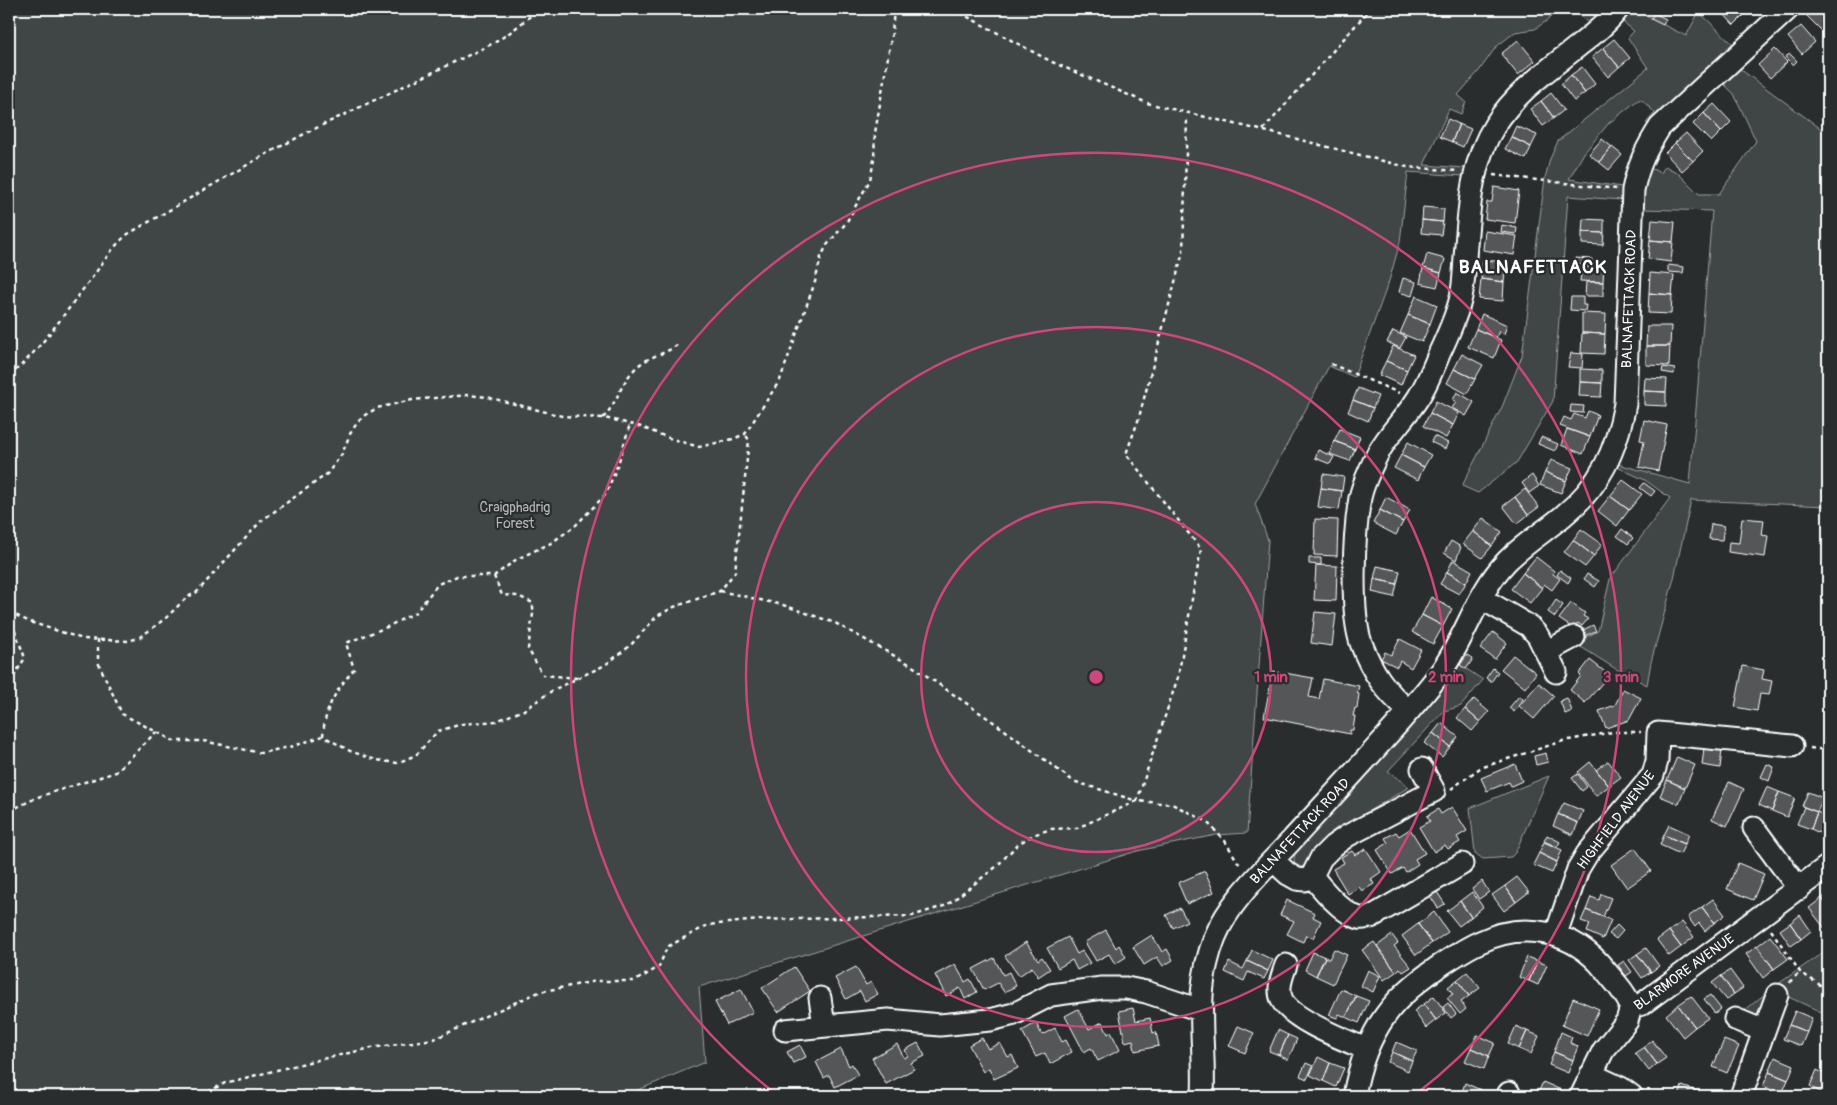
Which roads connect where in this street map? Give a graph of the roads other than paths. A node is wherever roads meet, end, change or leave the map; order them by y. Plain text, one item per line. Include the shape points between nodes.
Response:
1 (1618, 9) edge
2 (1788, 9) edge
3 (1481, 598) junction
4 (1574, 637) dead end
5 (1546, 652) junction
6 (1556, 672) dead end
7 (1409, 711) junction
8 (1792, 746) dead end
9 (1422, 769) dead end
10 (1764, 832) dead end
11 (1273, 860) junction
12 (1462, 864) dead end
13 (1828, 866) edge
14 (1312, 876) junction
15 (1799, 889) junction
16 (1556, 934) junction
17 (1286, 965) dead end
18 (1777, 995) dead end
19 (820, 998) dead end
20 (1631, 1008) junction
21 (1200, 1010) junction
22 (1735, 1020) dead end
23 (824, 1026) junction
24 (784, 1030) dead end
25 (1764, 1031) junction
26 (1366, 1049) junction
27 (1591, 1074) junction
28 (1202, 1096) edge
29 (1354, 1096) edge
30 (1581, 1096) edge
31 (1632, 1096) edge
32 (1740, 1096) edge

1 - 7 street via 1598,30 1527,87 1494,127 1475,173 1460,301 1449,333 1425,387 1379,452 1360,496 1355,614 1363,647 1381,684
2 - 3 street, BALNAFETTACK ROAD via 1660,127 1649,144 1638,167 1634,190 1625,404 1620,432 1600,476 1584,497 1507,562
3 - 5 street via 1529,626
3 - 7 street, BALNAFETTACK ROAD via 1440,673
4 - 5 street
5 - 6 street
7 - 11 street, BALNAFETTACK ROAD
8 - 16 street, HIGHFIELD AVENUE via 1658,733 1653,774 1587,854 1578,869
9 - 14 street via 1434,791 1347,836 1321,858
10 - 15 street
11 - 14 street via 1297,879 1305,880
11 - 21 street, BALNAFETTACK ROAD via 1236,902 1216,935 1204,973
12 - 14 street via 1371,917 1360,918 1342,908
13 - 15 street, BLARMORE AVENUE
15 - 20 street, BLARMORE AVENUE via 1642,1004
16 - 20 street via 1599,962 1624,993
16 - 26 street via 1506,933 1462,951 1402,997 1385,1016
17 - 26 street via 1279,990 1291,1011
18 - 25 street
19 - 23 street
20 - 27 street, BLARMORE AVENUE via 1627,1021 1603,1051
21 - 23 street via 1146,992 1102,988 1052,995 1014,1014 990,1020 940,1025 888,1020
21 - 28 street, BALNAFETTACK ROAD
22 - 25 street
23 - 24 street
25 - 32 street
26 - 29 street
27 - 30 street, BLARMORE AVENUE
27 - 31 street

